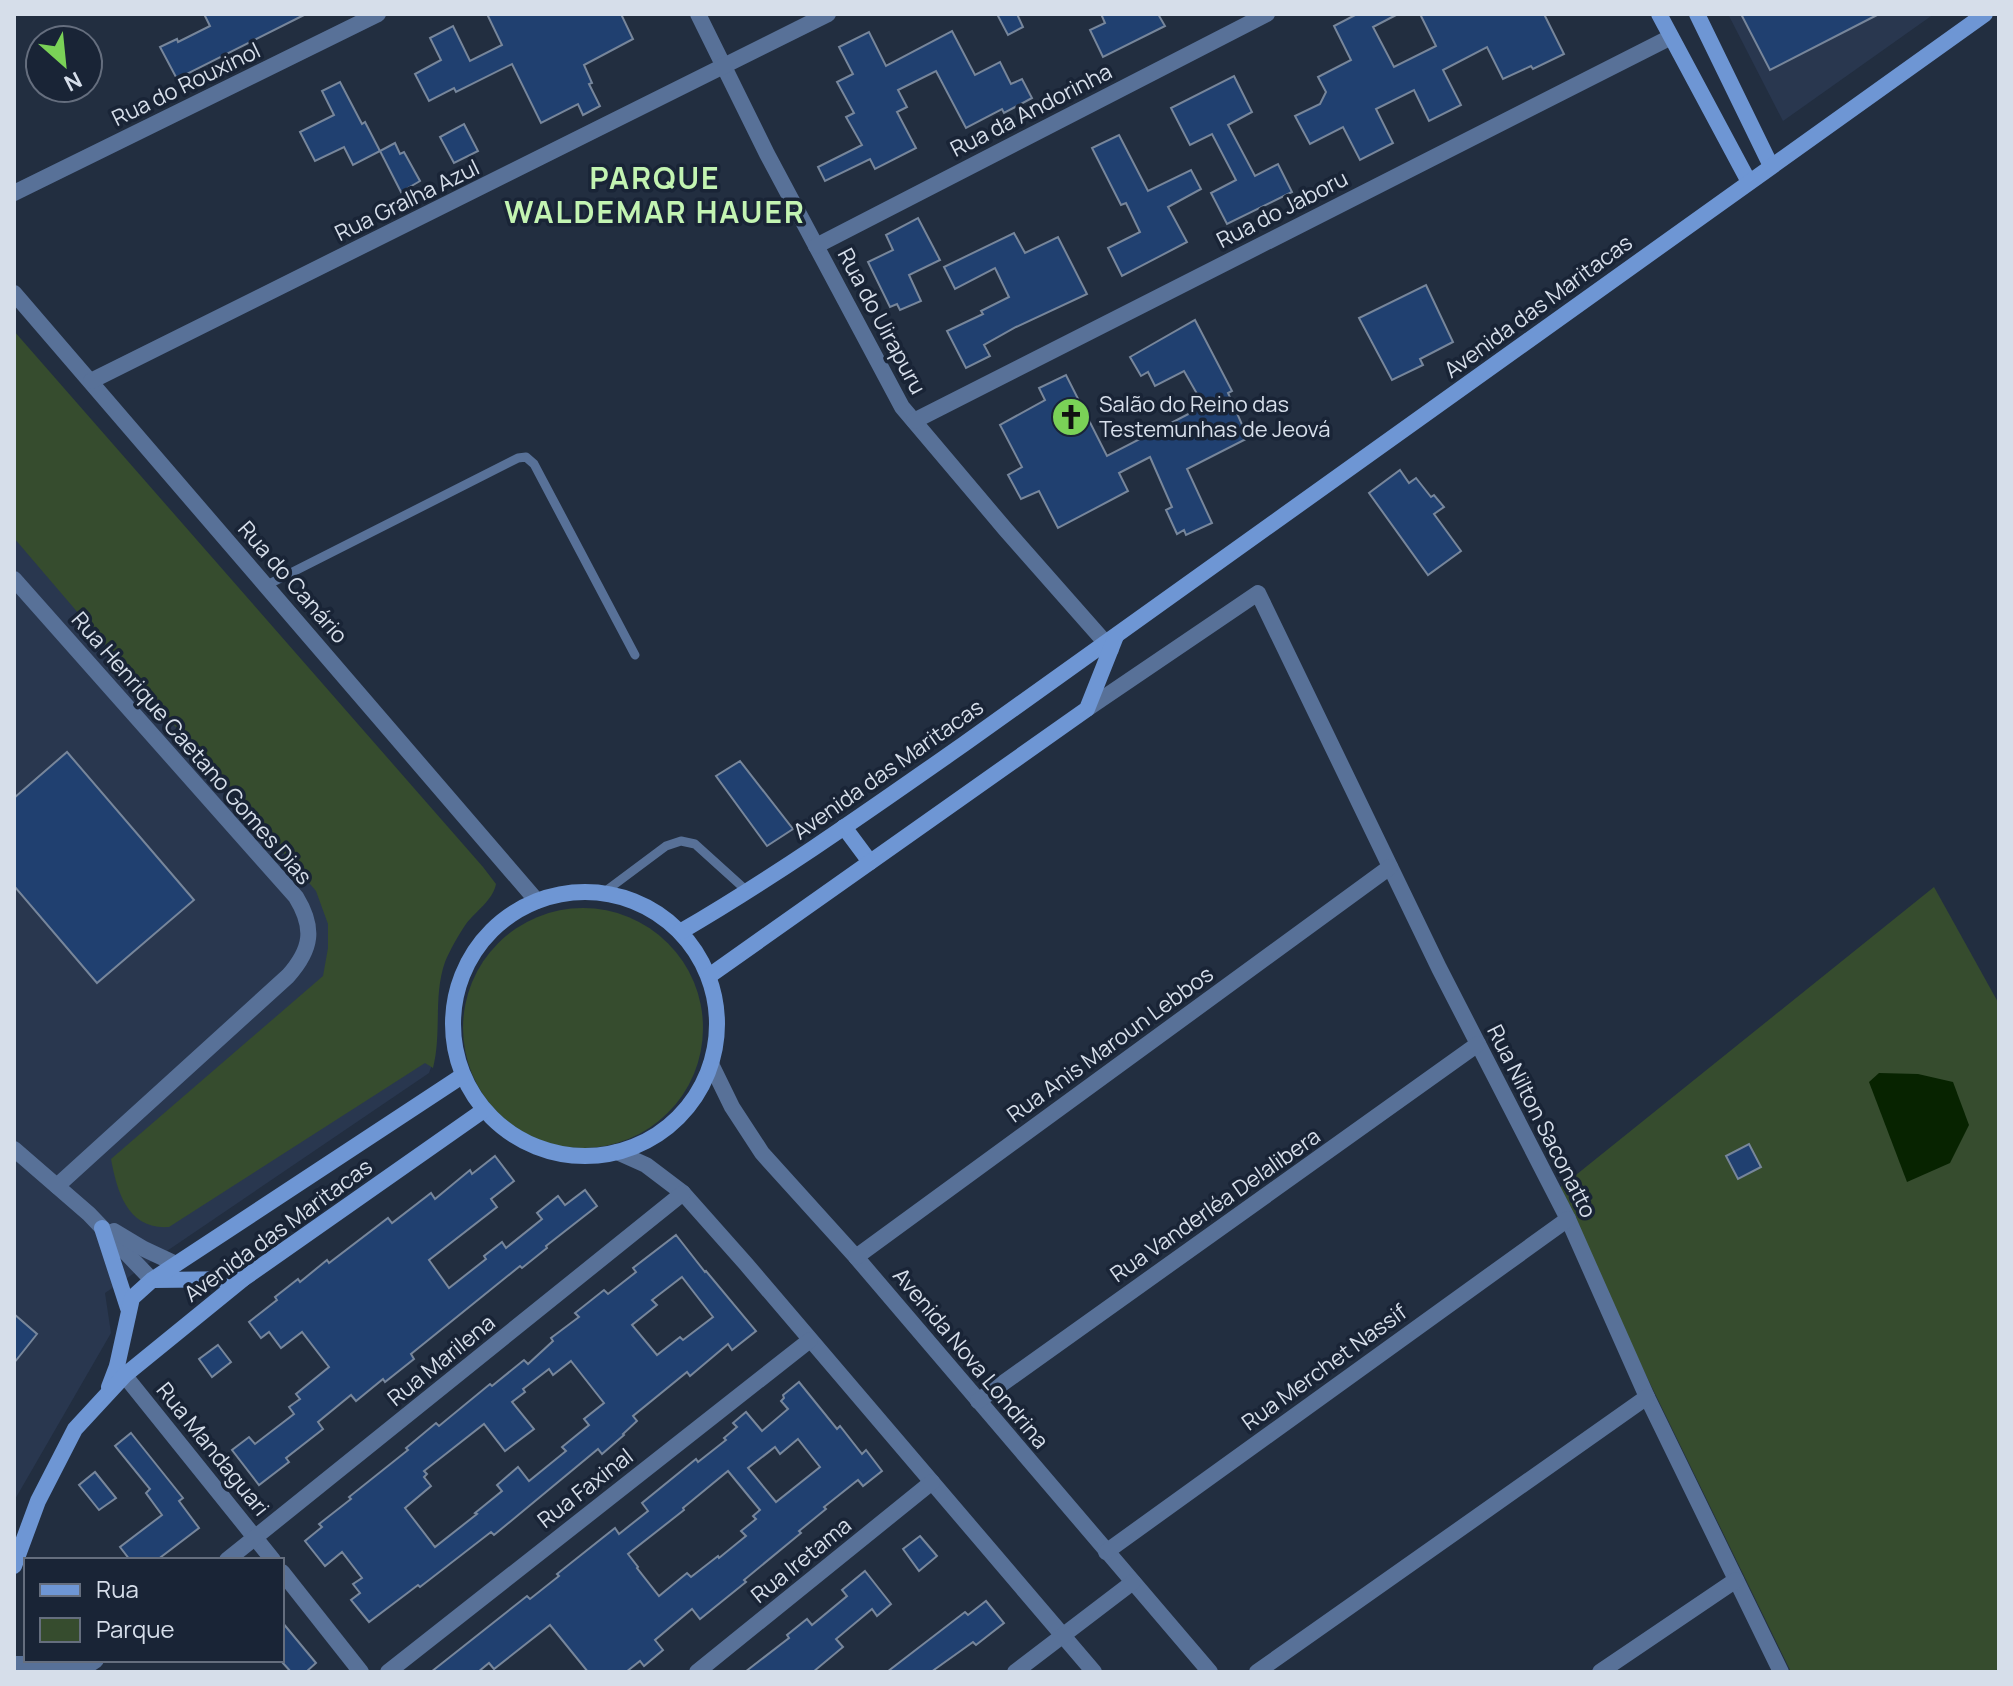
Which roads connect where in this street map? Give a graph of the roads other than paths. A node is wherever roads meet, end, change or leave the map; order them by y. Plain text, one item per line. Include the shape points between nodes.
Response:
1 (378, 14) edge
2 (698, 14) edge
3 (828, 14) edge
4 (1267, 14) edge
5 (1659, 14) edge
6 (1697, 14) edge
7 (1985, 14) edge
8 (1671, 37) junction
9 (725, 67) junction
10 (1771, 166) junction
11 (1749, 182) junction
12 (14, 193) edge
13 (816, 246) junction
14 (14, 293) edge
15 (91, 381) junction
16 (914, 421) junction
17 (14, 579) edge
18 (267, 585) junction
19 (1111, 642) junction
20 (635, 655) dead end
21 (1087, 709) junction
22 (844, 827) junction
23 (870, 862) junction
24 (1390, 867) junction
25 (747, 891) junction
26 (603, 893) junction
27 (537, 901) junction
28 (680, 932) junction
29 (709, 976) junction
30 (1478, 1044) junction
31 (711, 1064) junction
32 (462, 1076) junction
33 (484, 1110) junction
34 (14, 1149) edge
35 (617, 1152) junction
36 (57, 1186) junction
37 (683, 1193) junction
38 (89, 1214) junction
39 (1568, 1219) junction
40 (102, 1228) junction
41 (856, 1257) junction
42 (176, 1264) junction
43 (243, 1279) junction
44 (152, 1280) junction
45 (128, 1308) junction
46 (810, 1340) junction
47 (121, 1370) junction
48 (1647, 1397) junction
49 (978, 1401) junction
50 (932, 1482) junction
51 (256, 1538) junction
52 (1106, 1552) junction
53 (230, 1558) edge
54 (271, 1558) edge
55 (14, 1566) edge
56 (284, 1575) edge
57 (1736, 1580) junction
58 (1133, 1582) junction
59 (1063, 1635) junction
60 (93, 1662) edge
61 (14, 1664) edge
62 (361, 1672) edge
63 (388, 1672) edge
64 (697, 1672) edge
65 (1015, 1672) edge
66 (1094, 1672) edge
67 (1210, 1672) edge
68 (1257, 1672) edge
69 (1600, 1672) edge
70 (1781, 1672) edge

1 - 12 street, Rua do Rouxinol
2 - 9 street, Rua do Uirapuru
3 - 9 street, Rua Gralha Azul
4 - 13 street, Rua da Andorinha
5 - 8 street
6 - 10 street
7 - 10 street, Avenida das Maritacas
8 - 11 street
8 - 16 street, Rua do Jaboru
9 - 13 street, Rua do Uirapuru
9 - 15 street, Rua Gralha Azul
10 - 11 street, Avenida das Maritacas
11 - 19 street, Avenida das Maritacas
13 - 16 street, Rua do Uirapuru
14 - 15 street, Rua do Canário
15 - 18 street, Rua do Canário
16 - 19 street, Rua do Uirapuru
17 - 36 street, Rua Henrique Caetano Gomes Dias via 296,897 309,927 306,949 288,976
18 - 20 lane via 526,457
18 - 27 street, Rua do Canário
19 - 21 street
19 - 22 street, Avenida das Maritacas
21 - 23 street
21 - 24 street, Rua Nilton Saconatto via 1258,593
22 - 23 street
22 - 25 street, Avenida das Maritacas
23 - 29 street
24 - 30 street, Rua Nilton Saconatto
24 - 41 street, Rua Anis Maroun Lebbos
25 - 26 lane via 695,844 681,841 666,846
25 - 28 street, Avenida das Maritacas
26 - 27 street via 559,894
26 - 28 street via 645,906
27 - 32 street via 510,915 469,959 452,1016
28 - 29 street
29 - 31 street via 717,1033
30 - 39 street, Rua Nilton Saconatto
30 - 49 street, Rua Vanderléa Delalibera
31 - 35 street via 697,1094 675,1120 648,1140
31 - 41 street, Avenida Nova Londrina via 762,1153
32 - 33 street
32 - 42 street, Avenida das Maritacas
33 - 35 street via 524,1142 553,1153
33 - 43 street, Avenida das Maritacas
34 - 36 street
35 - 37 street via 646,1165
36 - 38 street
37 - 46 street
37 - 51 street, Rua Marilena
38 - 40 street
38 - 42 street
39 - 48 street, Rua Nilton Saconatto
39 - 52 street, Rua Merchet Nassif
40 - 44 street
40 - 45 street
41 - 49 street, Avenida Nova Londrina
42 - 44 street, Avenida das Maritacas
43 - 44 street
43 - 47 street, Avenida das Maritacas
44 - 45 street, Avenida das Maritacas
45 - 47 street
46 - 50 street
46 - 63 street, Rua Faxinal
47 - 51 street, Rua Mandaguari
47 - 55 street, Avenida das Maritacas via 75,1429 38,1501
48 - 57 street, Rua Nilton Saconatto
48 - 68 street
49 - 52 street, Avenida Nova Londrina
50 - 59 street
50 - 64 street, Rua Iretama
51 - 53 street, Rua Marilena
51 - 54 street, Rua Mandaguari
52 - 58 street, Avenida Nova Londrina
56 - 62 street
57 - 69 street
57 - 70 street, Rua Nilton Saconatto
58 - 59 street
58 - 67 street, Avenida Nova Londrina
59 - 65 street
59 - 66 street
60 - 61 street

